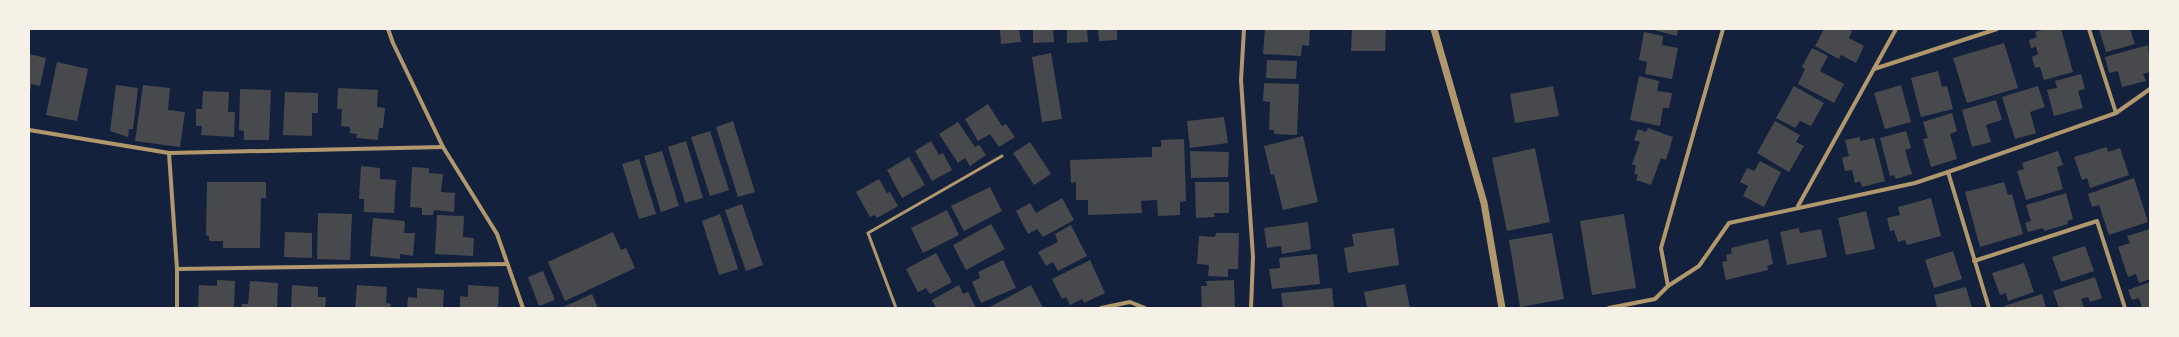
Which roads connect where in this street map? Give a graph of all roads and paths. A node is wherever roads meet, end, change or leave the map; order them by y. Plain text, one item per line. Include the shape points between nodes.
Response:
1 (388, 29) edge
2 (1244, 29) edge
3 (1434, 29) edge
4 (1723, 29) edge
5 (1896, 29) edge
6 (1997, 29) edge
7 (2089, 29) edge
8 (1874, 69) junction
9 (2150, 90) edge
10 (2116, 113) junction
11 (29, 130) edge
12 (443, 147) junction
13 (169, 153) junction
14 (1002, 156) dead end
15 (1948, 172) junction
16 (1798, 206) junction
17 (1974, 261) junction
18 (507, 264) junction
19 (177, 269) junction
20 (1668, 286) junction
21 (177, 308) edge
22 (523, 308) edge
23 (896, 308) edge
24 (1101, 308) edge
25 (1145, 308) edge
26 (1251, 308) edge
27 (1502, 308) edge
28 (1609, 308) edge
29 (1989, 308) edge
30 (2125, 308) edge

1 - 12 street
2 - 26 street via 1241,80 1254,257
3 - 27 street via 1484,202
4 - 20 street via 1661,248
5 - 8 street
6 - 8 street
7 - 10 street
8 - 16 street
9 - 10 street
10 - 15 street
11 - 13 street
12 - 13 street
12 - 18 street via 497,234
13 - 19 street
14 - 23 lane via 868,233
15 - 16 street via 1915,182
15 - 17 street
16 - 20 street via 1729,223 1699,266
17 - 29 street
17 - 30 street via 2097,221
18 - 19 street
18 - 22 street
19 - 21 street
20 - 28 street via 1655,299
24 - 25 street via 1130,302

